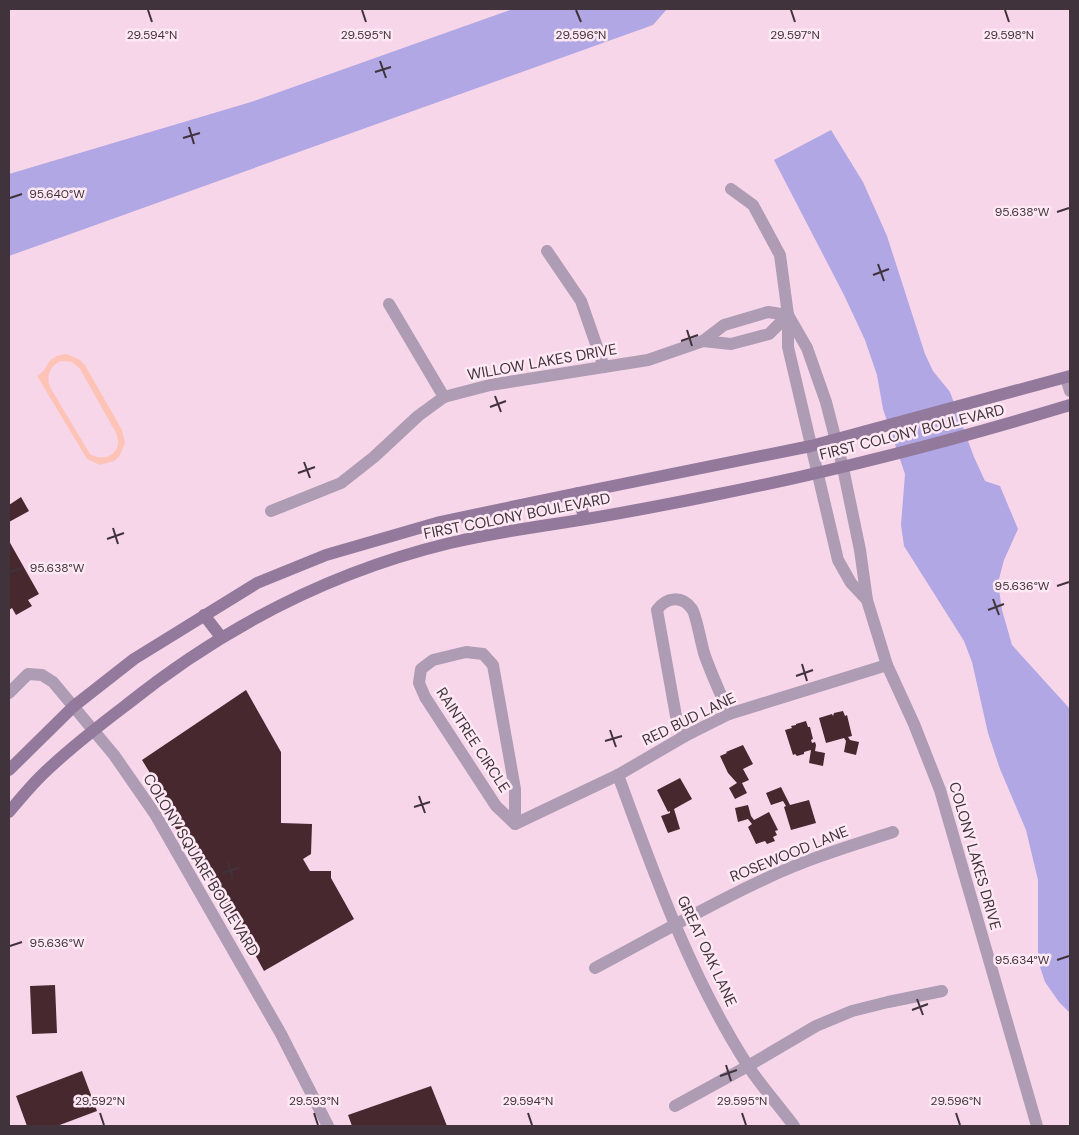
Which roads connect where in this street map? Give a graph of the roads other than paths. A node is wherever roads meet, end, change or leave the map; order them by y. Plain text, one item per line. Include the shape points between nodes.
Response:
1 (731, 189) dead end
2 (547, 251) dead end
3 (389, 304) dead end
4 (788, 315) junction
5 (703, 341) junction
6 (604, 367) junction
7 (1068, 377) edge
8 (1070, 391) edge
9 (444, 397) junction
10 (1070, 405) edge
11 (836, 440) junction
12 (812, 446) junction
13 (843, 468) junction
14 (818, 473) junction
15 (578, 492) junction
16 (271, 511) dead end
17 (584, 518) junction
18 (867, 600) junction
19 (204, 615) junction
20 (221, 637) junction
21 (887, 665) junction
22 (9, 693) edge
23 (74, 706) junction
24 (729, 714) junction
25 (93, 730) junction
26 (685, 736) junction
27 (9, 770) edge
28 (618, 774) junction
29 (9, 812) edge
30 (515, 824) junction
31 (892, 832) dead end
32 (675, 926) junction
33 (595, 968) dead end
34 (942, 991) dead end
35 (748, 1066) junction
36 (675, 1106) dead end
37 (328, 1126) edge
38 (794, 1126) edge
39 (1036, 1126) edge

1 - 4 street, COLONY LAKES DRIVE via 753,205 780,255
2 - 6 street via 581,301
3 - 9 street
4 - 5 street, WILLOW LAKES DRIVE via 768,312 724,325
4 - 5 street, WILLOW LAKES DRIVE via 769,334 731,344
4 - 11 street, COLONY LAKES DRIVE via 807,348
4 - 12 street, COLONY LAKES DRIVE via 788,347
5 - 6 street, WILLOW LAKES DRIVE via 648,360
6 - 9 street, WILLOW LAKES DRIVE via 490,385
7 - 8 street
7 - 11 main road, FIRST COLONY BOULEVARD
9 - 16 street, WILLOW LAKES DRIVE via 341,483
10 - 13 main road, FIRST COLONY BOULEVARD via 983,432
11 - 12 main road, FIRST COLONY BOULEVARD
11 - 13 street, COLONY LAKES DRIVE
12 - 14 street, COLONY LAKES DRIVE
12 - 15 main road, FIRST COLONY BOULEVARD
13 - 14 main road, FIRST COLONY BOULEVARD
13 - 18 street, COLONY LAKES DRIVE
14 - 17 main road, FIRST COLONY BOULEVARD via 708,497
14 - 18 street, COLONY LAKES DRIVE via 838,560 851,583
15 - 17 main road
15 - 19 main road, FIRST COLONY BOULEVARD via 440,522 326,555 257,583
17 - 20 main road, FIRST COLONY BOULEVARD via 490,534 374,566 300,595
18 - 21 street, COLONY LAKES DRIVE
19 - 20 main road
19 - 23 main road, FIRST COLONY BOULEVARD via 134,659
20 - 25 main road, FIRST COLONY BOULEVARD via 152,684
21 - 24 street, RED BUD LANE
21 - 39 street, COLONY LAKES DRIVE via 940,790
22 - 23 street, COLONY SQUARE BOULEVARD via 28,674 42,675 53,682
23 - 25 street, COLONY SQUARE BOULEVARD
23 - 27 main road, FIRST COLONY BOULEVARD
24 - 26 street, RED BUD LANE
24 - 26 street via 704,654 693,610 686,602 667,600 657,610 659,627 676,716
25 - 29 main road, FIRST COLONY BOULEVARD via 40,777
25 - 37 street, COLONY SQUARE BOULEVARD via 155,814 281,1034
26 - 28 street, RED BUD LANE
28 - 30 street, RED BUD LANE
28 - 32 street, GREAT OAK LANE
30 - 30 street, RAINTREE CIRCLE via 515,789 493,665 483,654 466,652 433,660 421,669 419,683 425,697 496,806
31 - 32 street, ROSEWOOD LANE via 769,877
32 - 33 street, ROSEWOOD LANE
32 - 35 street, GREAT OAK LANE
34 - 35 street via 852,1011 816,1026
35 - 36 street
35 - 38 street, GREAT OAK LANE

